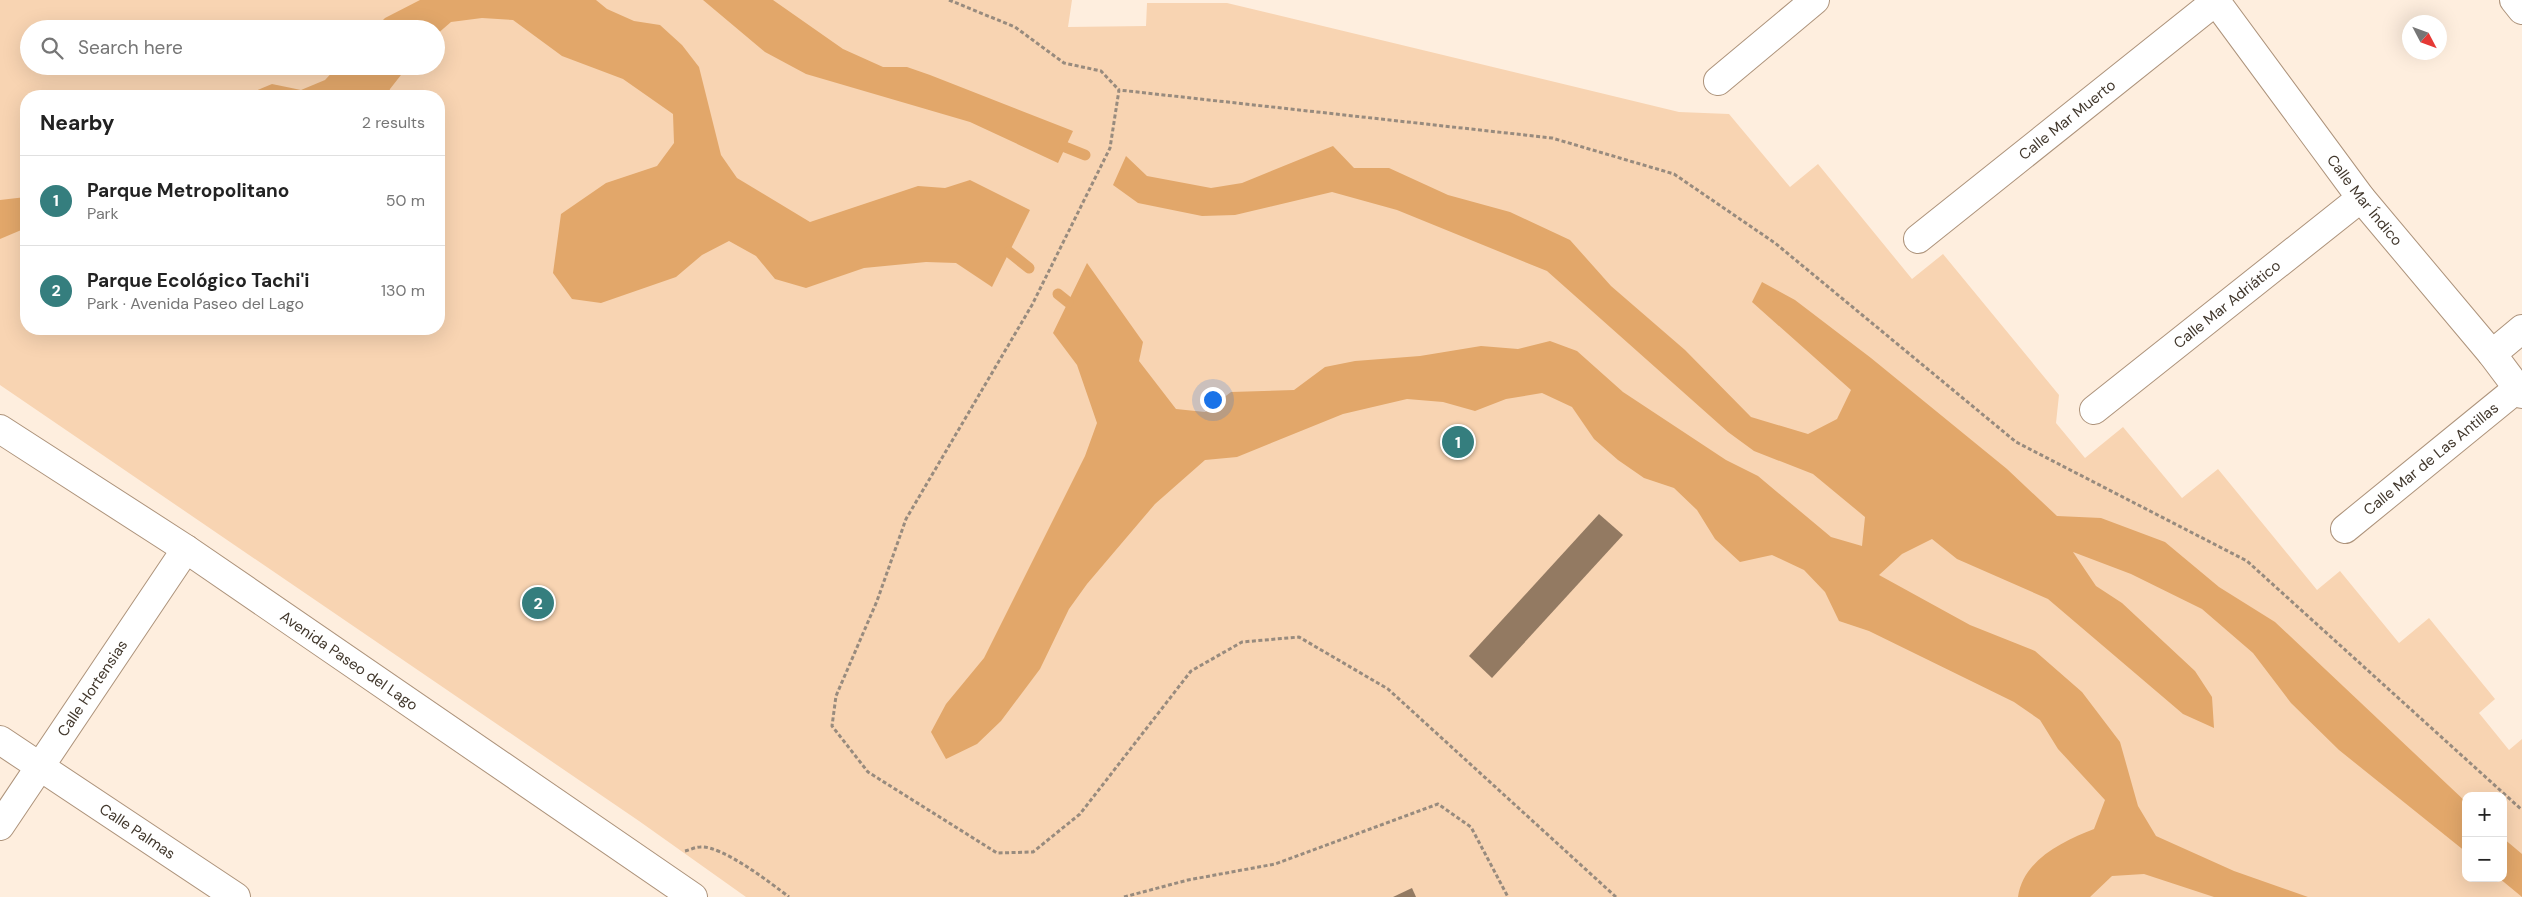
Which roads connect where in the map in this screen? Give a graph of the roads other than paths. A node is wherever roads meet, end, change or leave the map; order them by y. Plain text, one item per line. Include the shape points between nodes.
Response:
1 (1815, 0) edge
2 (2216, 0) edge
3 (2514, 0) edge
4 (2522, 10) edge
5 (1718, 80) dead end
6 (2361, 198) junction
7 (1918, 239) dead end
8 (2522, 329) edge
9 (2492, 354) junction
10 (2520, 391) edge
11 (2094, 410) dead end
12 (0, 429) edge
13 (2345, 529) dead end
14 (186, 549) junction
15 (0, 740) edge
16 (40, 767) junction
17 (0, 826) edge
18 (236, 897) edge
19 (693, 897) edge

1 - 5 street
2 - 6 street, Calle Mar Índico
2 - 7 street, Calle Mar Muerto
3 - 4 street
6 - 9 street, Calle Mar Índico
6 - 11 street, Calle Mar Adriático
8 - 9 street
9 - 10 street, Calle Mar Índico
10 - 13 street, Calle Mar de Las Antillas
12 - 14 street, Avenida Paseo del Lago
14 - 16 street, Calle Hortensias
14 - 19 street, Avenida Paseo del Lago
15 - 16 street, Calle Palmas
16 - 17 street, Calle Hortensias
16 - 18 street, Calle Palmas

